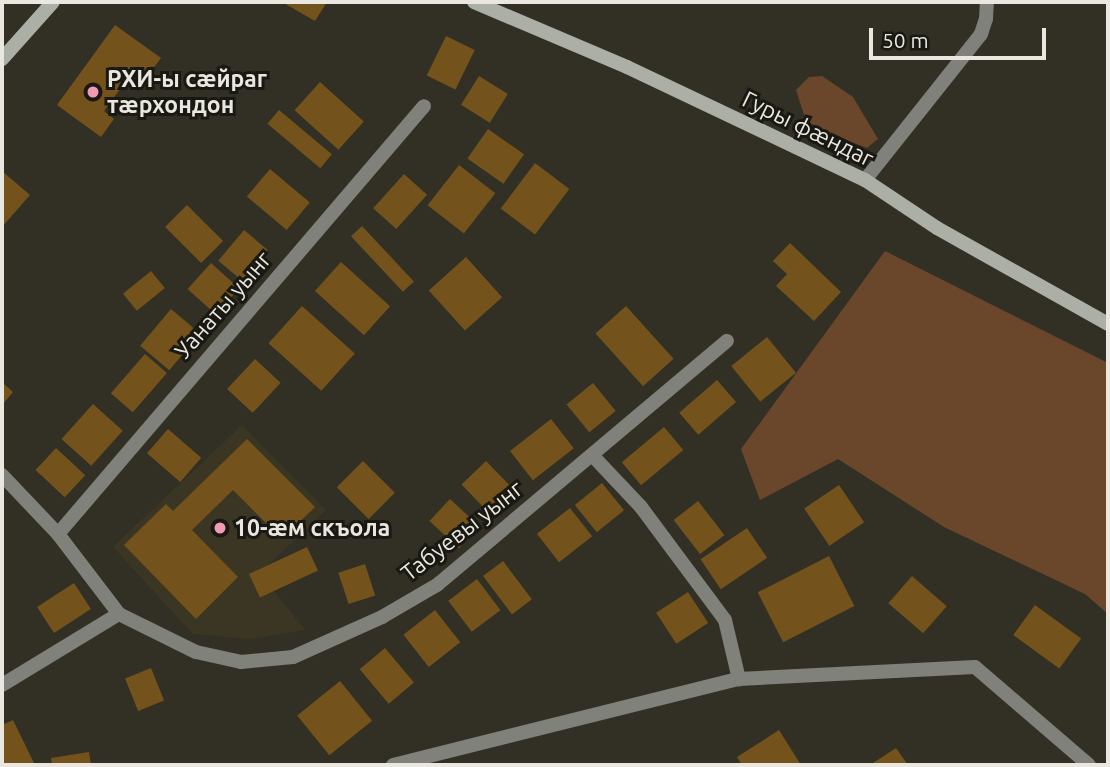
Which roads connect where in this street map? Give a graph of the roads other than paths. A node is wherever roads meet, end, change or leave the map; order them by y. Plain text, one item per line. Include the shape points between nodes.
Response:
1 (53, 2) edge
2 (474, 2) edge
3 (987, 2) edge
4 (2, 60) edge
5 (424, 106) dead end
6 (865, 180) junction
7 (1108, 324) edge
8 (727, 341) dead end
9 (592, 455) junction
10 (2, 475) edge
11 (58, 534) junction
12 (119, 614) junction
13 (739, 679) junction
14 (2, 685) edge
15 (393, 765) edge
16 (1089, 765) edge

1 - 4 main road
2 - 6 main road, Гуры фӕндаг via 627,67
3 - 6 street via 981,33
5 - 11 street, Уанаты уынг
6 - 7 main road, Гуры фӕндаг via 937,228
8 - 9 street, Табуевы уынг
9 - 12 street, Табуевы уынг via 438,585 382,617 293,657 242,662 196,652
9 - 13 street via 641,507 725,620
10 - 11 street
11 - 12 street
12 - 14 street
13 - 15 street
13 - 16 street via 975,667

